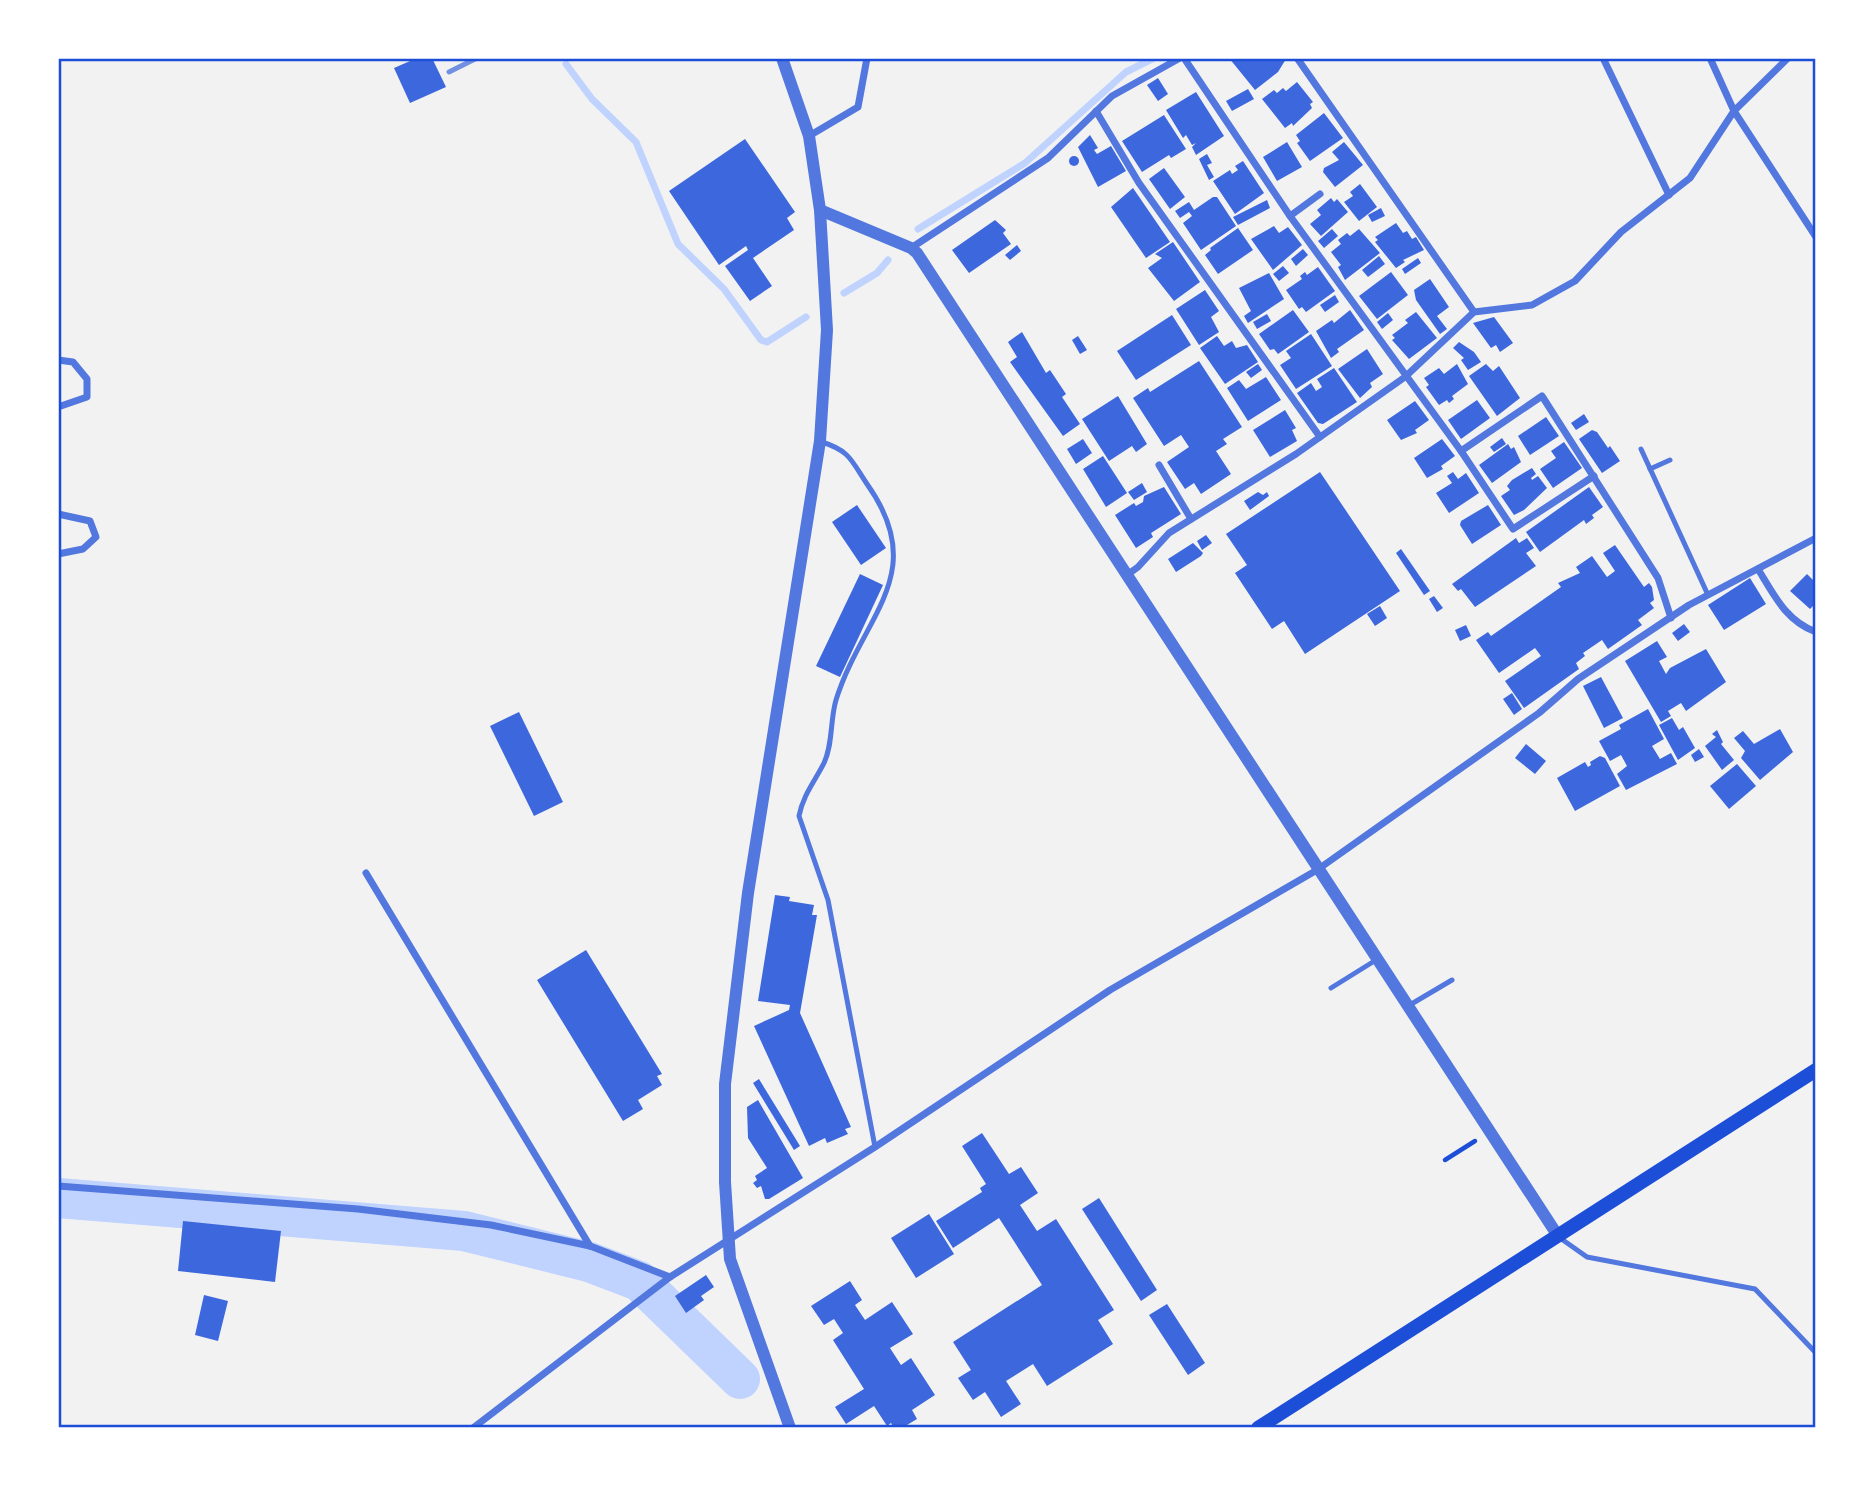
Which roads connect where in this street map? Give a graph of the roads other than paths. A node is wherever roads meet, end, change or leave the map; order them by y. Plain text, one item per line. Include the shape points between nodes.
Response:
1 (782, 58) edge
2 (867, 58) edge
3 (1182, 58) edge
4 (1297, 58) edge
5 (1603, 58) edge
6 (1710, 58) edge
7 (1788, 58) edge
8 (1096, 111) junction
9 (1734, 111) junction
10 (809, 136) junction
11 (1321, 194) dead end
12 (1669, 195) junction
13 (820, 210) junction
14 (1290, 216) junction
15 (1816, 237) edge
16 (911, 248) junction
17 (1474, 312) junction
18 (58, 360) edge
19 (1405, 377) junction
20 (58, 407) edge
21 (1320, 437) junction
22 (820, 441) junction
23 (1642, 449) dead end
24 (1461, 451) junction
25 (1670, 460) dead end
26 (1158, 465) dead end
27 (1650, 469) junction
28 (1594, 476) junction
29 (58, 514) edge
30 (1191, 519) junction
31 (1816, 538) edge
32 (58, 554) edge
33 (1758, 569) junction
34 (1126, 575) junction
35 (1708, 595) junction
36 (1671, 618) junction
37 (1816, 632) edge
38 (1317, 870) junction
39 (366, 873) dead end
40 (1377, 959) junction
41 (1452, 980) dead end
42 (1331, 988) dead end
43 (1408, 1006) junction
44 (1816, 1070) edge
45 (875, 1147) junction
46 (58, 1186) edge
47 (1558, 1236) junction
48 (729, 1241) junction
49 (590, 1246) junction
50 (670, 1277) junction
51 (1816, 1353) edge
52 (473, 1428) edge
53 (790, 1428) edge
54 (1258, 1428) edge

1 - 10 street
2 - 10 street via 858,107
3 - 8 street via 1112,96
3 - 14 street
4 - 17 street
5 - 12 street
6 - 9 street
7 - 9 street
8 - 16 street via 1048,158
8 - 21 street via 1139,183
9 - 12 street via 1690,178
9 - 15 street
10 - 13 street
11 - 14 street
12 - 17 street via 1621,232 1575,281 1532,305
13 - 16 street
13 - 22 street via 827,330
14 - 19 street
16 - 34 street
17 - 19 street
18 - 20 street via 73,362 87,379 87,397
19 - 21 street
19 - 24 street
21 - 30 street
22 - 45 lane via 842,449 877,498 893,532 892,581 836,700 825,760 799,816 828,901
22 - 48 street via 760,811 724,1084
23 - 27 lane
24 - 28 street via 1513,529
24 - 28 street via 1542,396
25 - 27 lane
26 - 30 street
27 - 35 lane
28 - 36 street via 1658,578
29 - 32 street via 90,521 96,537 83,549
30 - 34 street via 1169,533
31 - 33 street
33 - 35 street
33 - 37 street via 1786,613
34 - 38 street
35 - 36 street
36 - 38 street via 1578,679 1539,713
38 - 40 street
38 - 45 street via 1110,990
39 - 49 street
40 - 42 lane
40 - 43 street
41 - 43 lane
43 - 47 street
44 - 47 main road
45 - 48 street
46 - 49 street via 358,1209 491,1225
47 - 51 lane via 1587,1257 1755,1289
47 - 54 main road
48 - 50 street
48 - 53 street via 730,1258
49 - 50 street
50 - 52 street

